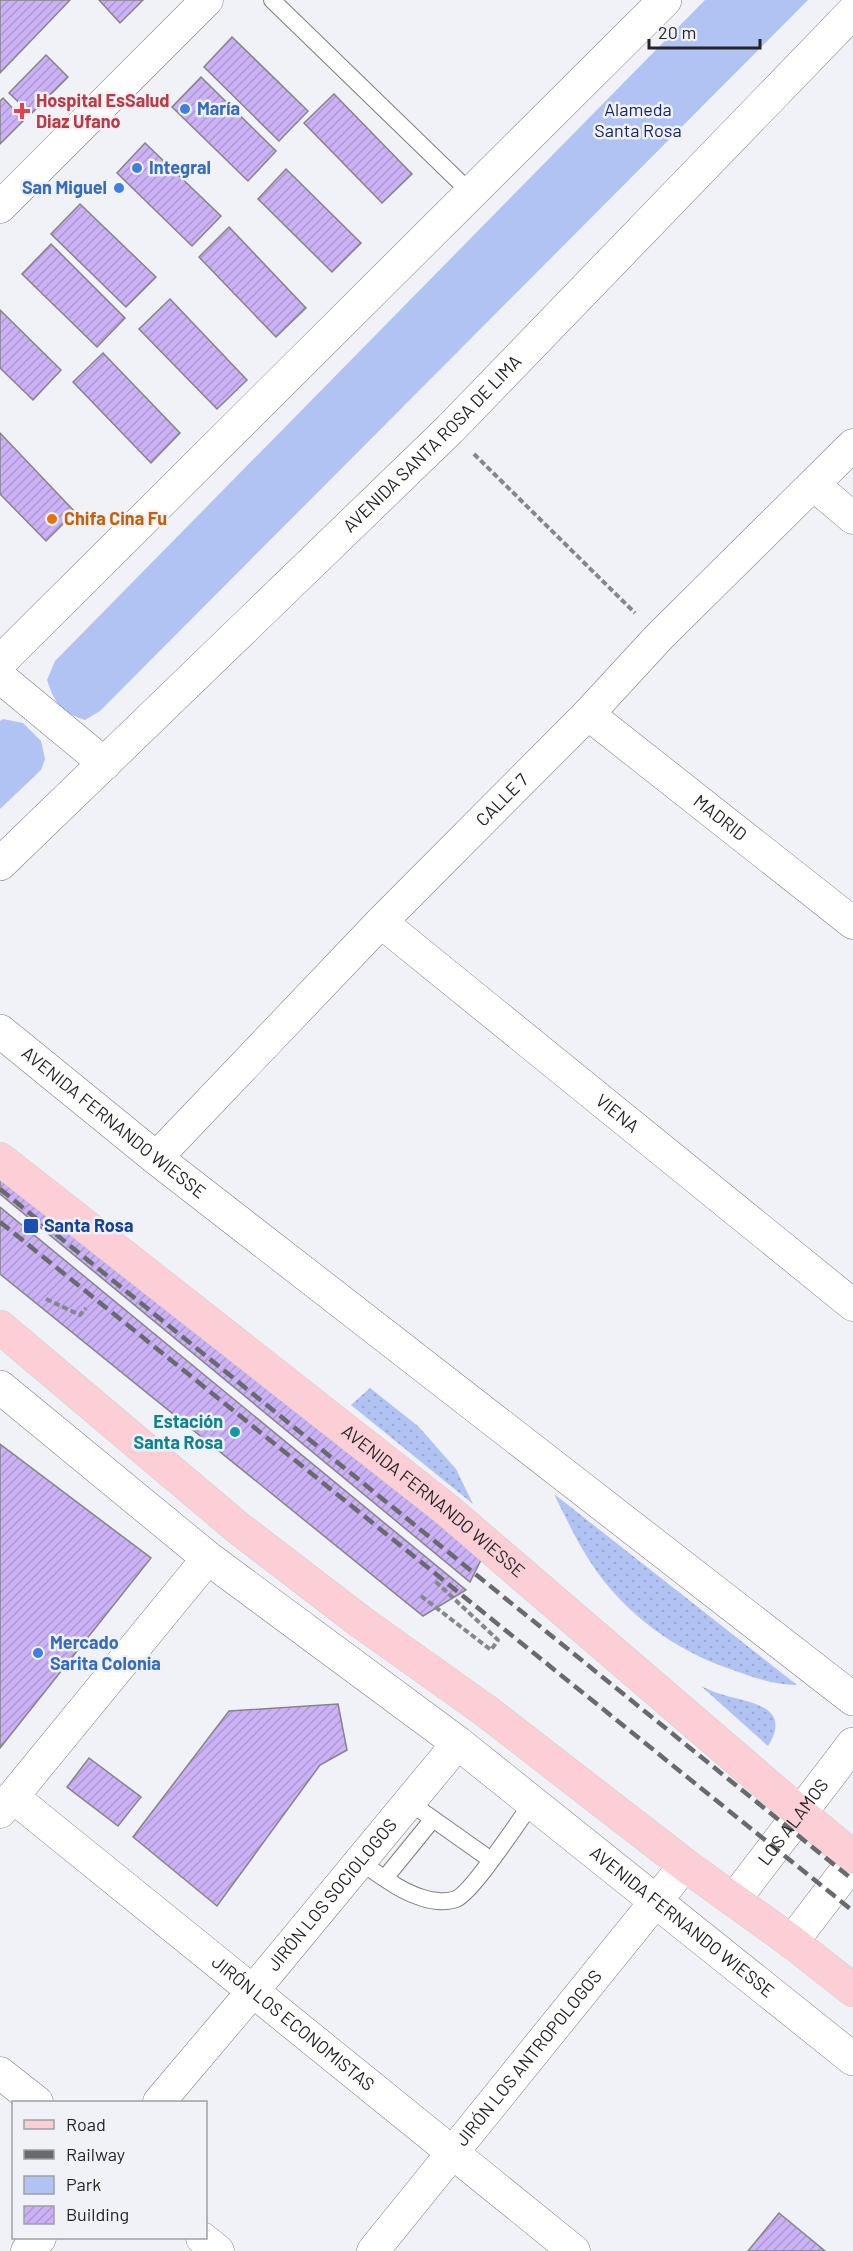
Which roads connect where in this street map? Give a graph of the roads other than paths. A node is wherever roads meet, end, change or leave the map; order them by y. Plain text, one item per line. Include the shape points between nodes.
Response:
1 (207, 0) edge
2 (272, 0) edge
3 (665, 0) edge
4 (853, 12) edge
5 (472, 194) junction
6 (0, 207) edge
7 (853, 445) edge
8 (814, 485) junction
9 (853, 518) edge
10 (0, 662) edge
11 (0, 677) edge
12 (588, 714) junction
13 (105, 764) junction
14 (0, 864) edge
15 (381, 922) junction
16 (853, 923) edge
17 (0, 1031) edge
18 (156, 1158) junction
19 (0, 1159) edge
20 (853, 1305) edge
21 (0, 1328) edge
22 (0, 1387) edge
23 (208, 1558) junction
24 (853, 1700) edge
25 (458, 1743) junction
26 (853, 1744) edge
27 (533, 1802) junction
28 (6, 1804) edge
29 (421, 1810) junction
30 (801, 1814) junction
31 (853, 1857) edge
32 (491, 1860) junction
33 (853, 1862) edge
34 (685, 1865) junction
35 (373, 1870) junction
36 (734, 1900) junction
37 (657, 1901) junction
38 (792, 1942) junction
39 (853, 1990) edge
40 (252, 1992) junction
41 (853, 2059) edge
42 (0, 2073) edge
43 (35, 2101) edge
44 (161, 2101) edge
45 (452, 2152) junction
46 (39, 2239) edge
47 (203, 2239) edge
48 (27, 2251) edge
49 (218, 2251) edge
50 (373, 2251) edge
51 (574, 2251) edge

1 - 6 street
2 - 5 lane
3 - 5 main road
4 - 13 main road, AVENIDA SANTA ROSA DE LIMA via 450,429
5 - 10 main road
7 - 8 street, CALLE 7
8 - 9 street
8 - 12 street, CALLE 7 via 659,637
11 - 13 street
12 - 15 street, CALLE 7
12 - 16 street, MADRID
13 - 14 main road, AVENIDA SANTA ROSA DE LIMA
15 - 18 street, CALLE 7
15 - 20 street, VIENA
17 - 18 main road, AVENIDA FERNANDO WIESSE
18 - 24 main road, AVENIDA FERNANDO WIESSE
19 - 30 main road, AVENIDA FERNANDO WIESSE via 446,1509
21 - 34 main road via 237,1527 486,1711
22 - 23 main road, AVENIDA FERNANDO WIESSE
23 - 25 main road, AVENIDA FERNANDO WIESSE
23 - 28 street
25 - 27 main road, AVENIDA FERNANDO WIESSE
25 - 29 street, JIRÓN LOS SOCIOLOGOS
26 - 30 main road, LOS ALAMOS
27 - 32 lane
27 - 37 main road, AVENIDA FERNANDO WIESSE
28 - 40 street, JIRÓN LOS ECONOMISTAS
29 - 32 lane
29 - 35 street, JIRÓN LOS SOCIOLOGOS
30 - 31 main road, AVENIDA FERNANDO WIESSE
30 - 36 main road, LOS ALAMOS
32 - 35 lane via 471,1887 456,1899 439,1901 420,1898
33 - 38 main road
34 - 36 main road
34 - 37 street, JIRÓN LOS ANTROPOLOGOS
35 - 40 street, JIRÓN LOS SOCIOLOGOS
36 - 38 main road
37 - 41 main road, AVENIDA FERNANDO WIESSE
37 - 45 street, JIRÓN LOS ANTROPOLOGOS
38 - 39 main road
40 - 44 street, JIRÓN LOS SOCIOLOGOS
40 - 45 street, JIRÓN LOS ECONOMISTAS
42 - 43 street
45 - 50 street, JIRÓN LOS ANTROPOLOGOS
45 - 51 street, JIRÓN LOS ECONOMISTAS
46 - 48 street
47 - 49 street

